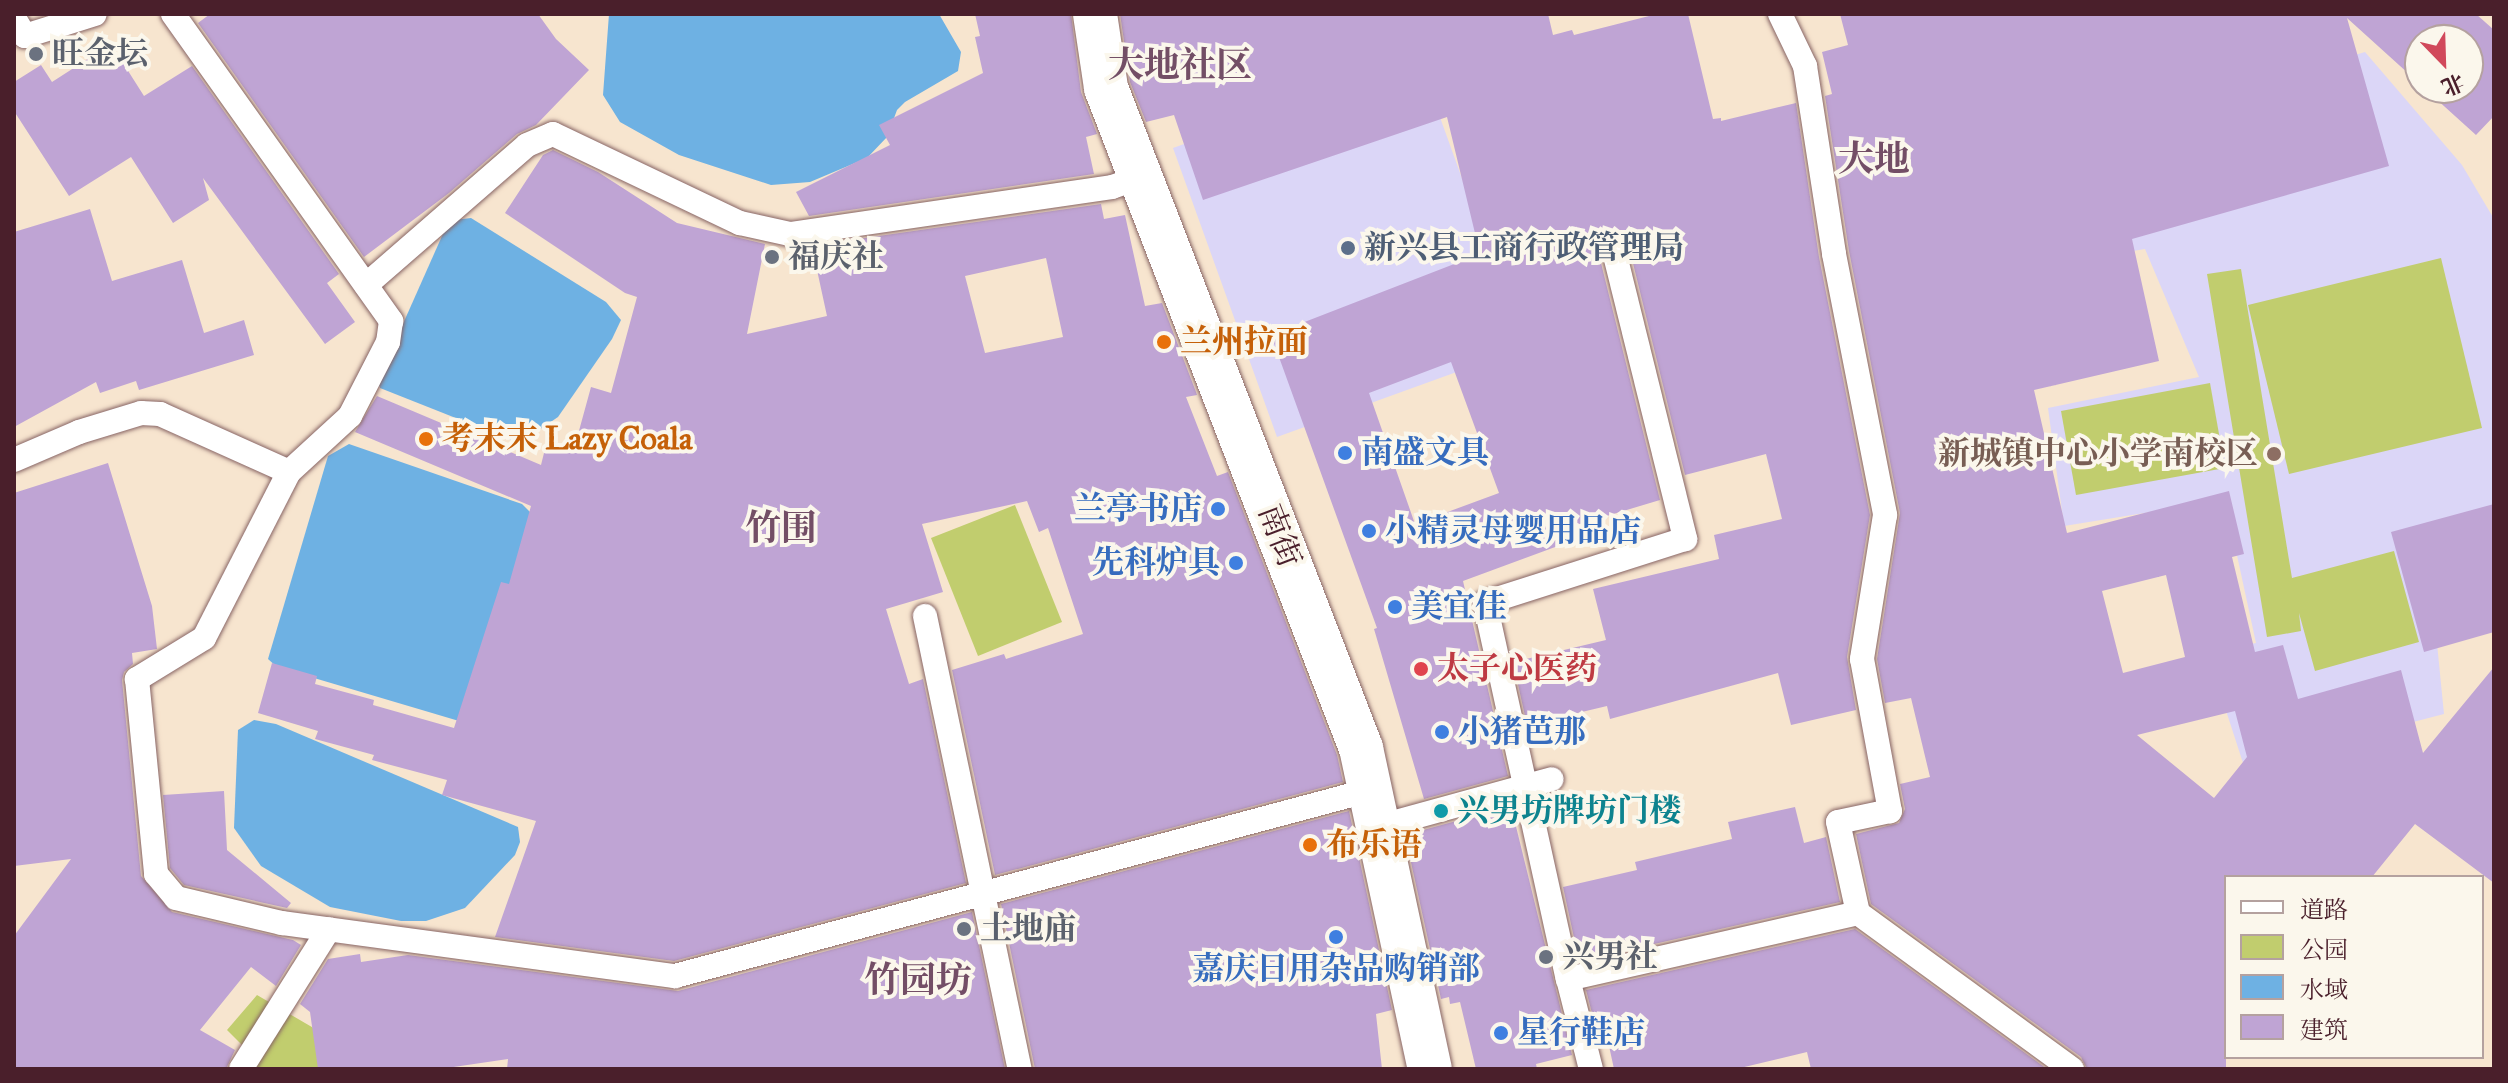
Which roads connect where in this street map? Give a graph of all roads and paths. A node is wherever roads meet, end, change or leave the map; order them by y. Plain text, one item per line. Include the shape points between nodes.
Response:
1 (95, 14) edge
2 (173, 14) edge
3 (1095, 14) edge
4 (1780, 14) edge
5 (14, 18) edge
6 (1141, 177) junction
7 (1613, 247) dead end
8 (366, 285) junction
9 (14, 460) edge
10 (289, 472) junction
11 (925, 616) dead end
12 (1552, 779) dead end
13 (1525, 785) junction
14 (1374, 809) junction
15 (981, 895) junction
16 (1858, 913) junction
17 (329, 929) junction
18 (1568, 979) junction
19 (241, 1069) edge
20 (1020, 1069) edge
21 (1430, 1069) edge
22 (1591, 1069) edge
23 (2072, 1069) edge

1 - 5 lane via 25,36
2 - 8 lane
3 - 6 street, 南街 via 1106,88
4 - 16 lane via 1805,66 1834,254 1885,515 1862,659 1890,811 1838,822
6 - 8 lane via 1112,187 790,234 740,223 553,134 527,145
6 - 14 street, 南街 via 1361,748
7 - 13 lane via 1685,539 1485,603
8 - 10 lane via 391,321 388,342 350,416
9 - 10 lane via 141,413 160,414
10 - 17 lane via 204,638 137,679 156,874 176,898
11 - 15 lane
12 - 13 lane
13 - 14 lane
13 - 18 lane
14 - 15 lane
14 - 21 street, 南街
15 - 17 lane via 675,976
15 - 20 lane
16 - 18 lane
16 - 23 lane
17 - 19 lane
18 - 22 lane

